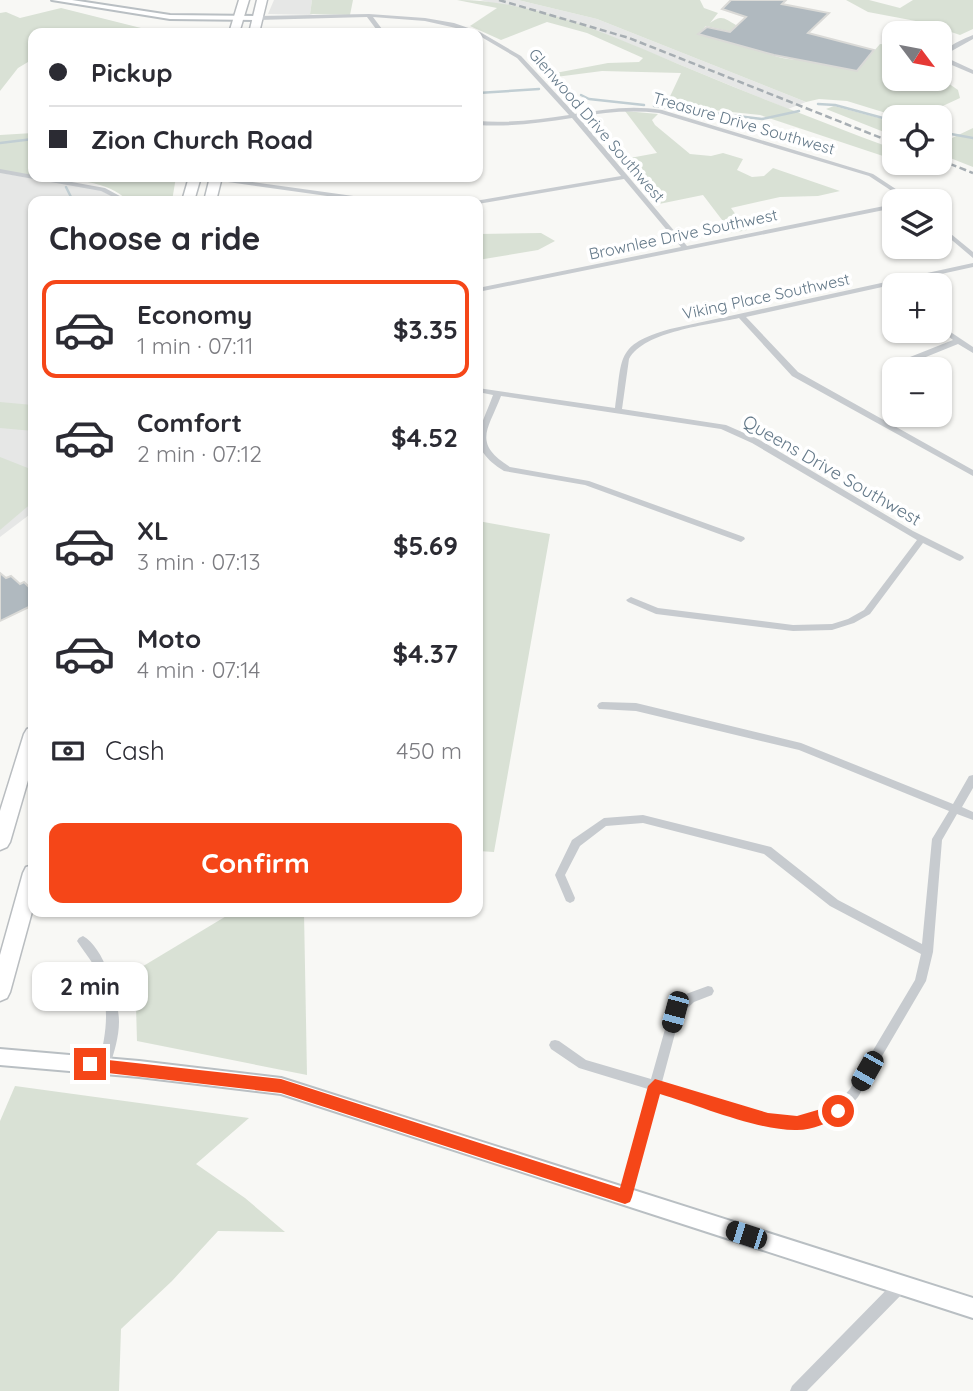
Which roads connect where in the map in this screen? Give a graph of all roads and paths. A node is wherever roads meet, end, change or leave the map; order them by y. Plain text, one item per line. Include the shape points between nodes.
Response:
1 (56, 0) edge
2 (244, 0) edge
3 (262, 0) edge
4 (369, 16) junction
5 (258, 18) junction
6 (239, 19) junction
7 (236, 28) edge
8 (255, 28) edge
9 (378, 28) edge
10 (459, 28) edge
11 (483, 36) edge
12 (973, 37) edge
13 (973, 72) edge
14 (573, 115) junction
15 (483, 123) edge
16 (0, 171) edge
17 (28, 176) edge
18 (626, 177) junction
19 (63, 182) edge
20 (244, 182) edge
21 (893, 189) edge
22 (116, 196) edge
23 (341, 196) edge
24 (483, 201) edge
25 (882, 208) edge
26 (952, 238) edge
27 (685, 248) junction
28 (973, 257) edge
29 (973, 265) edge
30 (940, 273) edge
31 (882, 287) edge
32 (483, 289) edge
33 (741, 316) junction
34 (952, 336) edge
35 (958, 341) junction
36 (973, 351) edge
37 (918, 357) edge
38 (483, 391) edge
39 (498, 393) junction
40 (618, 411) junction
41 (483, 434) edge
42 (483, 446) edge
43 (973, 473) edge
44 (922, 539) junction
45 (741, 540) dead end
46 (960, 558) dead end
47 (631, 600) dead end
48 (602, 706) dead end
49 (28, 750) edge
50 (973, 779) edge
51 (956, 809) junction
52 (973, 816) edge
53 (0, 842) edge
54 (28, 891) edge
55 (569, 898) dead end
56 (83, 941) dead end
57 (927, 952) junction
58 (708, 991) dead end
59 (0, 992) edge
60 (555, 1045) dead end
61 (0, 1057) edge
62 (104, 1066) junction
63 (655, 1086) junction
64 (625, 1197) junction
65 (901, 1285) junction
66 (973, 1308) edge
67 (797, 1391) edge

1 - 6 street via 170,17
2 - 6 highway
3 - 5 highway
4 - 5 street, Glenwood Drive Southwest
4 - 9 street
4 - 10 street, Glenwood Drive Southwest via 429,20
5 - 6 street
5 - 8 highway
6 - 7 highway
11 - 14 street, Glenwood Drive Southwest via 519,57
12 - 13 street via 941,58
14 - 15 street, Treasure Drive Southwest
14 - 18 street, Glenwood Drive Southwest
14 - 21 street, Treasure Drive Southwest via 624,108 668,113 872,175
16 - 17 street
18 - 24 street
18 - 27 street, Glenwood Drive Southwest
19 - 22 street
20 - 23 street
25 - 27 street, Brownlee Drive Southwest
26 - 28 street
27 - 32 street, Brownlee Drive Southwest
29 - 30 street, Viking Place Southwest
31 - 33 street, Viking Place Southwest
33 - 40 street, Viking Place Southwest via 638,343 623,360
33 - 43 street via 795,374
34 - 35 street
35 - 36 street
35 - 37 street
38 - 39 street, Queens Drive Southwest
39 - 40 street, Queens Drive Southwest
39 - 41 street
40 - 44 street, Queens Drive Southwest via 715,425 742,435
42 - 45 street via 507,469 586,484
44 - 46 street, Queens Drive Southwest
44 - 47 street via 867,611 832,627 793,628 656,611
48 - 51 street via 636,707 800,747
49 - 53 highway
50 - 51 street
51 - 52 street
51 - 57 street via 937,839
54 - 59 highway
55 - 57 street via 560,875 576,843 604,822 643,819 767,850 834,903
56 - 62 street via 96,956 108,988 113,1030
57 - 63 street via 920,981 854,1093 838,1111 797,1123 768,1120
58 - 63 street via 690,998 675,1012
60 - 63 street via 583,1064
61 - 62 street
62 - 64 street via 281,1086
63 - 64 street
64 - 65 street
65 - 66 street
65 - 67 street

